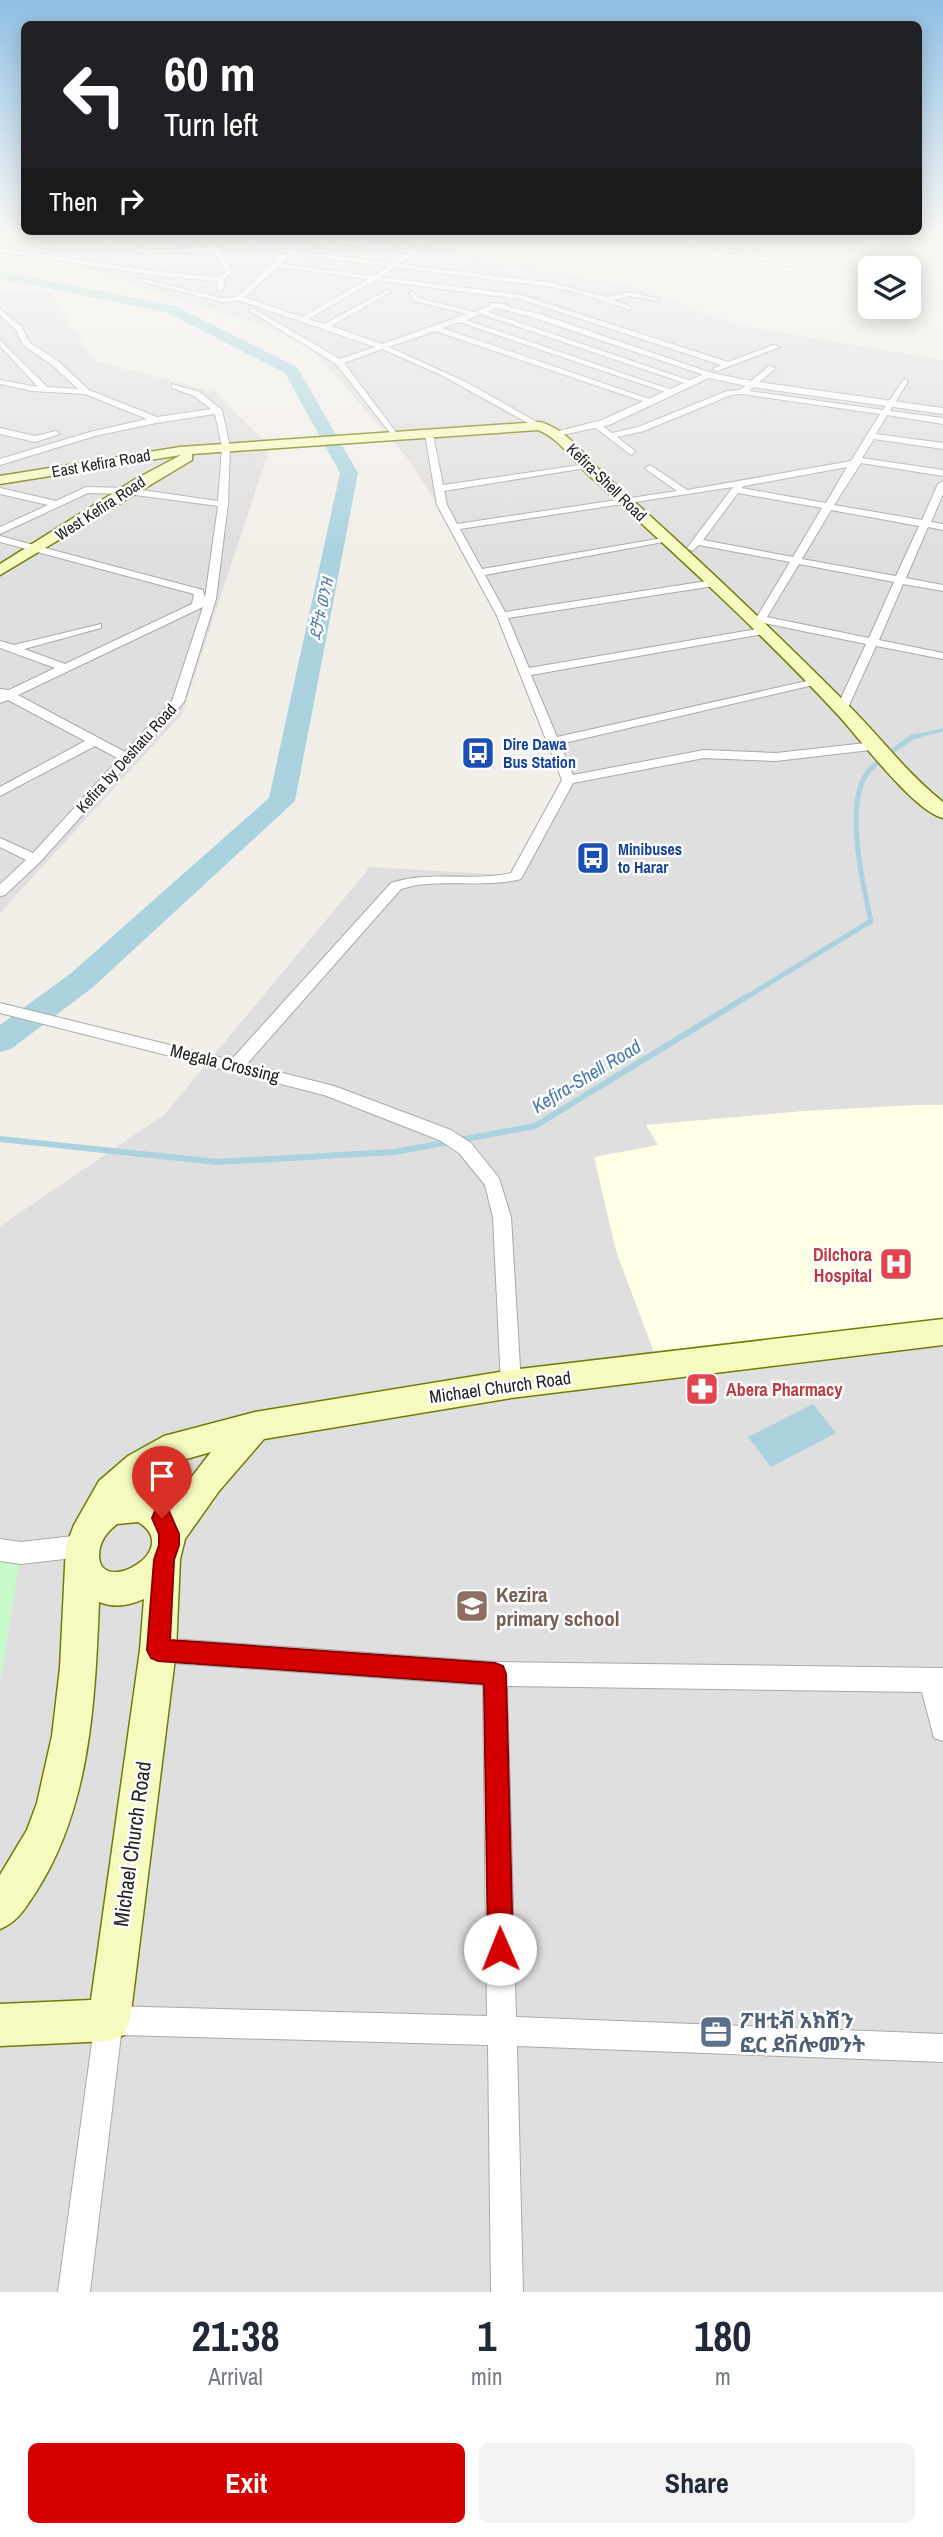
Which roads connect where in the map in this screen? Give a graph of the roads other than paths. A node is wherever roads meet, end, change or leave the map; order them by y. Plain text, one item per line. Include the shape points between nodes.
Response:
1 (25, 341) edge
2 (305, 341) edge
3 (366, 341) edge
4 (404, 341) edge
5 (472, 341) edge
6 (522, 341) edge
7 (564, 341) edge
8 (612, 341) edge
9 (659, 341) edge
10 (0, 342) edge
11 (674, 346) junction
12 (776, 347) dead end
13 (385, 348) junction
14 (648, 353) junction
15 (625, 361) junction
16 (20, 362) junction
17 (340, 362) junction
18 (10, 363) dead end
19 (726, 364) junction
20 (601, 368) junction
21 (772, 368) dead end
22 (710, 374) junction
23 (576, 377) junction
24 (904, 381) dead end
25 (0, 382) edge
26 (690, 382) junction
27 (175, 386) dead end
28 (747, 388) junction
29 (32, 389) junction
30 (45, 390) junction
31 (86, 391) junction
32 (671, 391) junction
33 (7, 393) dead end
34 (651, 401) junction
35 (889, 409) junction
36 (216, 411) junction
37 (943, 411) edge
38 (156, 420) junction
39 (943, 421) edge
40 (596, 425) junction
41 (24, 426) dead end
42 (540, 426) junction
43 (1, 432) edge
44 (60, 433) junction
45 (557, 433) junction
46 (429, 434) junction
47 (395, 436) junction
48 (610, 436) junction
49 (873, 436) junction
50 (83, 437) junction
51 (943, 446) edge
52 (226, 447) junction
53 (202, 450) junction
54 (631, 452) dead end
55 (147, 454) junction
56 (0, 461) edge
57 (858, 462) junction
58 (587, 467) junction
59 (650, 468) dead end
60 (943, 473) edge
61 (142, 479) junction
62 (0, 480) edge
63 (943, 484) edge
64 (737, 487) junction
65 (438, 489) junction
66 (0, 491) edge
67 (128, 491) junction
68 (685, 493) junction
69 (627, 501) junction
70 (58, 504) junction
71 (223, 504) junction
72 (830, 507) junction
73 (925, 523) junction
74 (456, 527) junction
75 (943, 527) edge
76 (0, 531) edge
77 (0, 539) edge
78 (669, 540) junction
79 (696, 542) junction
80 (38, 548) junction
81 (686, 556) junction
82 (797, 561) junction
83 (0, 570) edge
84 (478, 573) junction
85 (900, 578) junction
86 (713, 583) junction
87 (943, 588) edge
88 (211, 599) junction
89 (197, 605) junction
90 (502, 616) junction
91 (760, 625) junction
92 (97, 626) dead end
93 (872, 642) junction
94 (0, 643) edge
95 (12, 649) junction
96 (943, 656) edge
97 (65, 668) junction
98 (527, 672) junction
99 (816, 683) junction
100 (3, 695) edge
101 (842, 709) junction
102 (93, 742) junction
103 (552, 742) junction
104 (882, 753) junction
105 (128, 759) junction
106 (568, 780) junction
107 (0, 792) edge
108 (943, 812) edge
109 (0, 842) edge
110 (35, 859) junction
111 (0, 892) edge
112 (0, 1008) edge
113 (236, 1065) junction
114 (943, 1332) edge
115 (511, 1384) junction
116 (255, 1426) junction
117 (86, 1545) junction
118 (167, 1547) junction
119 (0, 1550) edge
120 (158, 1650) junction
121 (495, 1674) junction
122 (937, 1680) edge
123 (943, 1729) edge
124 (0, 1909) edge
125 (109, 2020) junction
126 (0, 2025) edge
127 (502, 2031) junction
128 (943, 2048) edge
129 (74, 2292) edge
130 (507, 2292) edge

1 - 31 street
2 - 17 street
3 - 13 street
4 - 13 street
5 - 23 street
6 - 20 street
7 - 15 street
8 - 14 street
9 - 11 street
10 - 16 street
11 - 14 street
11 - 19 street
12 - 19 street
13 - 17 street
13 - 42 street via 459,381
14 - 15 street
14 - 22 street
15 - 20 street
15 - 26 street
16 - 18 street
16 - 30 street
17 - 47 street
19 - 22 street
20 - 23 street
20 - 32 street
21 - 28 street
22 - 26 street
22 - 28 street
23 - 34 street
24 - 35 street
25 - 29 street
26 - 32 street
27 - 36 street via 197,394
28 - 35 street
28 - 48 street via 641,429
29 - 30 street
29 - 33 street
30 - 31 street
31 - 38 street
32 - 34 street
34 - 40 street
35 - 37 street
35 - 39 street
35 - 49 street
36 - 38 street
36 - 52 street, Kefira by Deshatu Road
38 - 50 street
40 - 45 street
40 - 48 street
41 - 44 street
42 - 45 main road, Kefira-Shell Road
42 - 46 main road, Kefira-Shell Road
43 - 44 street via 34,439
44 - 50 street
45 - 58 main road, Kefira-Shell Road
46 - 47 main road, Kefira-Shell Road
46 - 65 street
47 - 52 main road, Kefira-Shell Road
48 - 54 street
49 - 51 street
49 - 57 street
50 - 56 street
52 - 53 main road, Kefira-Shell Road
52 - 71 street, Kefira by Deshatu Road
53 - 55 main road, East Kefira Road
53 - 61 main road, West Kefira Road
55 - 61 main road
55 - 62 main road, East Kefira Road
57 - 60 street
57 - 64 street
57 - 72 street
58 - 65 street
58 - 69 main road, Kefira-Shell Road
59 - 68 street
61 - 67 main road, West Kefira Road
63 - 73 street
64 - 68 street
64 - 72 street
64 - 79 street
65 - 74 street
66 - 70 street
67 - 70 street via 86,490
67 - 71 street
67 - 80 main road, West Kefira Road
68 - 69 street
69 - 74 street
69 - 78 main road, Kefira-Shell Road
70 - 76 street
71 - 88 street, Kefira by Deshatu Road
72 - 73 street
72 - 82 street
73 - 75 street
73 - 85 street
74 - 84 street
77 - 80 street
78 - 81 main road, Kefira-Shell Road
78 - 84 street
79 - 81 street
79 - 82 street
80 - 83 main road, West Kefira Road
80 - 89 street via 199,592
81 - 86 main road, Kefira-Shell Road
82 - 85 street
82 - 91 street
84 - 90 street
85 - 87 street
85 - 93 street
86 - 90 street
86 - 91 main road, Kefira-Shell Road
88 - 89 street
88 - 105 street, Kefira by Deshatu Road via 178,702
89 - 97 street
90 - 98 street
91 - 93 street
91 - 98 street
91 - 99 main road, Kefira-Shell Road
92 - 95 street
93 - 96 street
93 - 101 street
94 - 95 street
95 - 97 street
97 - 100 street
98 - 103 street
99 - 101 main road, Kefira-Shell Road
99 - 103 street
100 - 102 street
101 - 104 main road, Kefira-Shell Road
102 - 105 street
102 - 107 street
103 - 106 street
104 - 106 street via 704,754
104 - 108 main road, Kefira-Shell Road
105 - 110 street, Kefira by Deshatu Road
106 - 113 street via 516,876 487,883 407,882 394,887
109 - 110 street
110 - 111 street, Kefira by Deshatu Road
112 - 113 street, Megala Crossing
113 - 115 street, Megala Crossing via 328,1090 445,1135 465,1148 493,1183 502,1217
114 - 115 main road, Michael Church Road
115 - 116 main road, Michael Church Road
116 - 117 main road, Michael Church Road via 164,1451 139,1468 111,1492
116 - 118 main road via 208,1480
117 - 118 main road via 106,1513 142,1506 162,1518
117 - 118 main road via 93,1581 117,1589 145,1580
117 - 119 street via 21,1553
117 - 124 main road, Michael Church Road via 78,1671 64,1776 44,1838
118 - 120 main road, Michael Church Road
120 - 121 street
120 - 125 main road, Michael Church Road
121 - 122 street
121 - 127 street
122 - 123 street
125 - 126 main road
125 - 127 street
125 - 129 street
127 - 128 street
127 - 130 street

